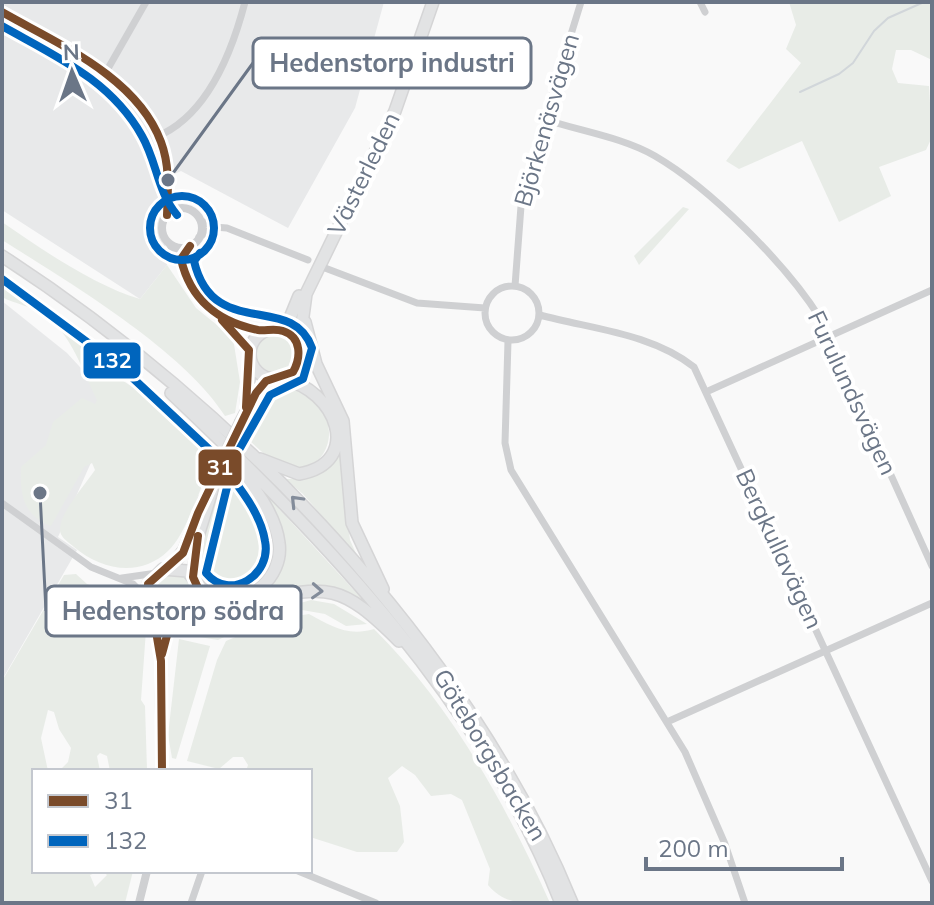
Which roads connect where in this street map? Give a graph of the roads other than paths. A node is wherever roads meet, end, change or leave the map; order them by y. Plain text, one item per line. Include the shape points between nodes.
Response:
1 (146, 2) edge
2 (245, 2) edge
3 (431, 2) edge
4 (581, 2) edge
5 (700, 2) edge
6 (2, 12) edge
7 (705, 12) dead end
8 (106, 72) junction
9 (544, 119) junction
10 (156, 137) junction
11 (171, 191) junction
12 (186, 208) junction
13 (167, 215) junction
14 (201, 221) junction
15 (214, 227) junction
16 (199, 237) junction
17 (169, 243) junction
18 (190, 246) junction
19 (2, 256) edge
20 (181, 259) junction
21 (308, 260) dead end
22 (2, 264) edge
23 (325, 268) dead end
24 (515, 286) junction
25 (932, 290) edge
26 (303, 305) junction
27 (485, 308) junction
28 (540, 315) junction
29 (219, 318) junction
30 (279, 329) junction
31 (265, 331) junction
32 (827, 335) junction
33 (508, 341) junction
34 (299, 346) junction
35 (250, 356) junction
36 (299, 361) junction
37 (277, 379) junction
38 (327, 388) junction
39 (706, 392) junction
40 (243, 417) junction
41 (219, 441) junction
42 (250, 454) junction
43 (218, 471) junction
44 (2, 503) edge
45 (932, 566) edge
46 (171, 567) junction
47 (157, 573) junction
48 (120, 578) junction
49 (195, 580) junction
50 (932, 603) edge
51 (150, 604) junction
52 (396, 614) junction
53 (182, 617) junction
54 (827, 651) junction
55 (161, 661) junction
56 (425, 667) junction
57 (667, 722) junction
58 (162, 769) edge
59 (146, 873) edge
60 (201, 873) edge
61 (303, 873) edge
62 (932, 881) edge
63 (139, 903) edge
64 (191, 903) edge
65 (376, 903) edge
66 (561, 903) edge
67 (572, 903) edge
68 (745, 903) edge

1 - 8 street
2 - 10 street via 234,40 210,87 192,114
3 - 26 highway, Västerleden via 395,111
3 - 30 highway, Västerleden via 374,145 290,318
4 - 9 street, Björkenäsvägen
5 - 7 street
6 - 8 street
8 - 10 street via 125,87
9 - 24 street, Björkenäsvägen via 522,193
9 - 32 street, Furulundsvägen via 642,150 684,178 778,262 803,291
10 - 11 street
11 - 12 street
11 - 13 street
12 - 13 street
12 - 14 street
13 - 17 street via 162,228
14 - 15 street
14 - 16 street
15 - 16 street
15 - 21 street
16 - 18 street
17 - 18 street
17 - 20 street
18 - 20 street
19 - 42 highway via 130,348
20 - 29 street via 190,286
22 - 41 highway via 119,349
23 - 27 street via 417,303
24 - 27 street via 495,291
24 - 28 street via 537,301
25 - 32 street
26 - 34 highway, Västerleden
26 - 38 highway via 310,348
27 - 33 street via 490,330
28 - 33 street via 526,337
28 - 39 street, Bergkullavägen via 646,341 680,355 694,367
29 - 31 street
29 - 35 street
30 - 31 highway
30 - 34 highway
31 - 35 highway
32 - 39 street
32 - 45 street, Furulundsvägen
33 - 57 street via 505,443 511,470
34 - 36 highway
35 - 37 highway via 257,372
35 - 40 highway
36 - 37 highway via 293,372
36 - 38 highway
37 - 40 highway via 260,388
37 - 42 highway via 307,386 328,405 335,423 334,450 323,465 299,474
38 - 52 highway via 343,421 352,523
39 - 54 street, Bergkullavägen
40 - 43 highway, bridge
41 - 49 highway via 275,524 279,559 263,586 239,598 213,597
41 - 56 highway via 368,595
52 -> 42 highway
43 - 46 highway via 184,550
43 - 49 highway via 195,549
44 - 48 street via 91,567
46 - 47 highway
46 - 49 highway
47 - 48 street
47 - 51 highway via 148,584
48 - 51 street via 143,591
49 - 53 highway via 196,604
50 - 54 street
51 - 53 highway via 165,617
51 - 55 street
52 - 67 highway, Göteborgsbacken via 481,731
53 - 55 street via 169,628
53 -> 56 highway via 284,593 329,591 364,607
54 - 57 street
54 - 62 street, Bergkullavägen
55 - 58 street
56 - 66 highway, Göteborgsbacken via 493,766
57 - 68 street via 725,844
59 - 63 street
60 - 64 street
61 - 65 street

